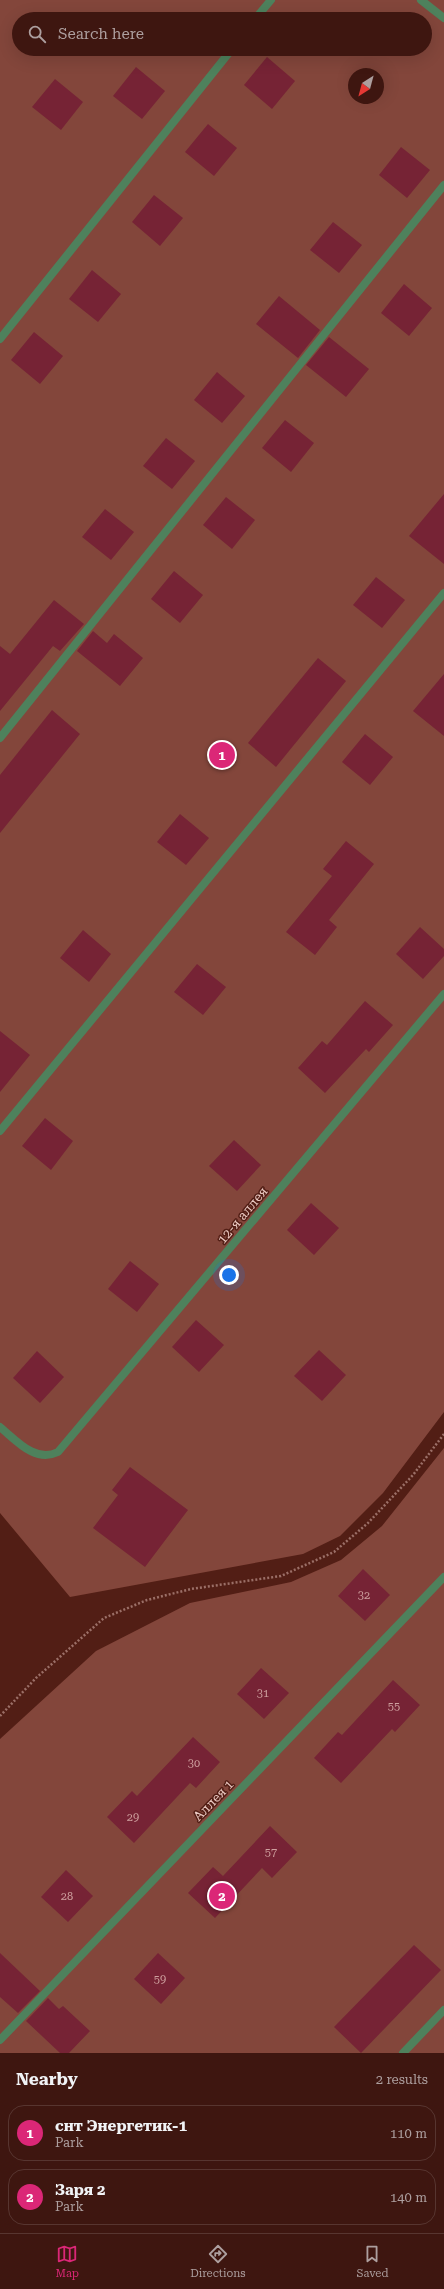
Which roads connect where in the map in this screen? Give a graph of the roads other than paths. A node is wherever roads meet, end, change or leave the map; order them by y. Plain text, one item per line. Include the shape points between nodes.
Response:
1 (271, 0) edge
2 (422, 0) edge
3 (261, 12) edge
4 (444, 18) edge
5 (226, 56) edge
6 (444, 186) edge
7 (0, 339) edge
8 (444, 593) edge
9 (0, 738) edge
10 (444, 994) edge
11 (0, 1131) edge
12 (0, 1427) edge
13 (444, 1577) edge
14 (444, 2010) edge
15 (0, 2040) edge
16 (403, 2053) edge

1 - 3 street
2 - 4 street
5 - 7 street
6 - 9 street
8 - 11 street
10 - 12 street, 12-я аллея via 58,1452 48,1457 39,1456
13 - 15 street, Аллея 1
14 - 16 street

